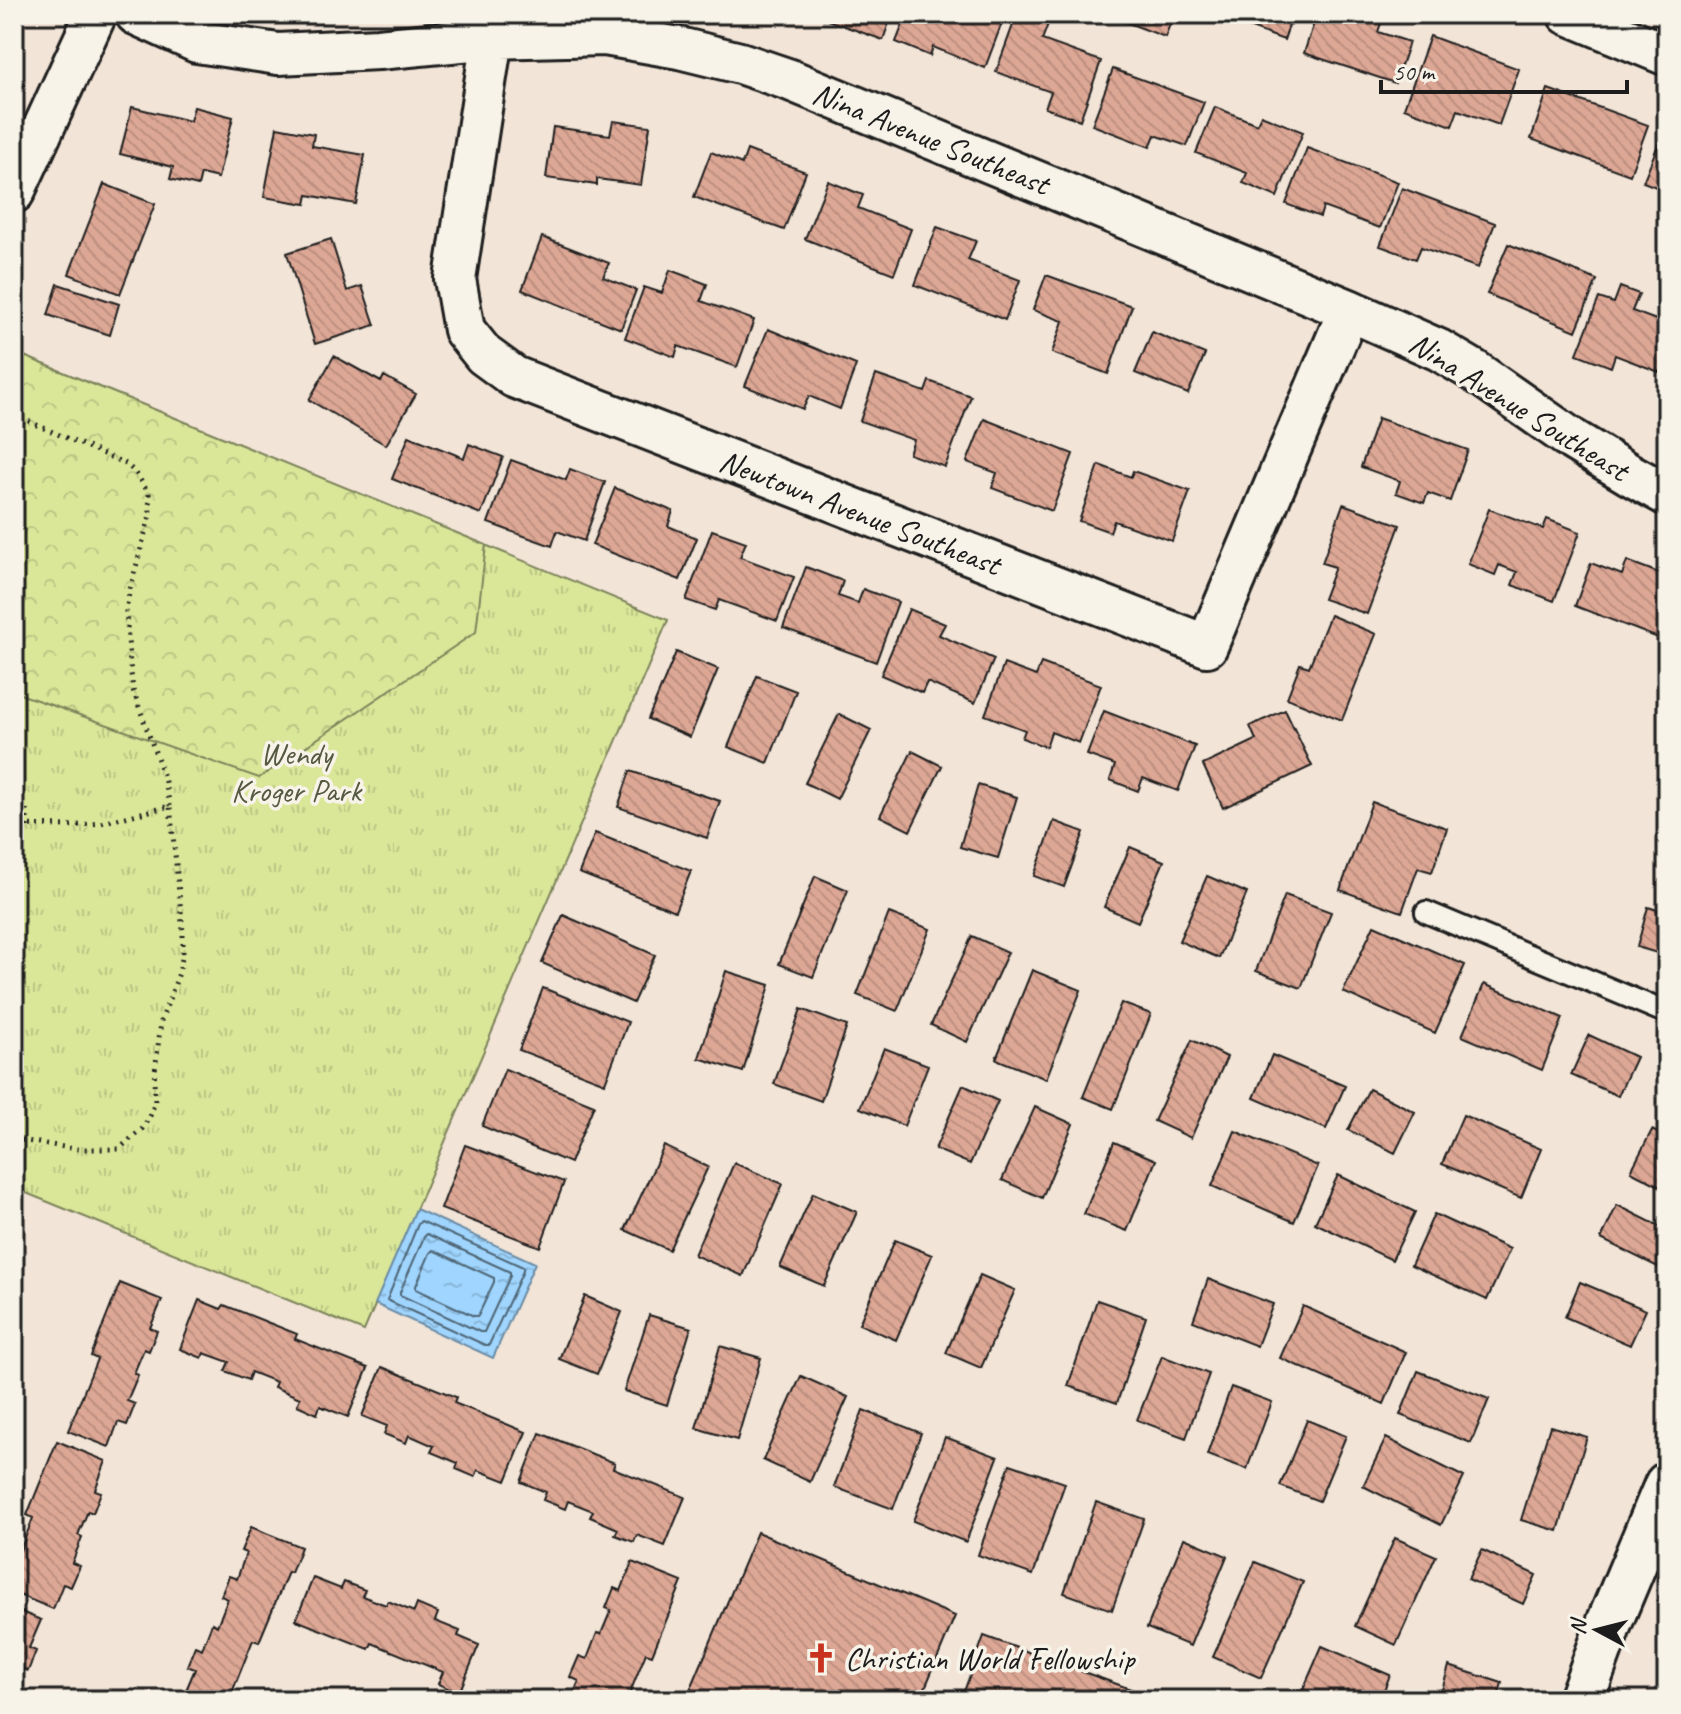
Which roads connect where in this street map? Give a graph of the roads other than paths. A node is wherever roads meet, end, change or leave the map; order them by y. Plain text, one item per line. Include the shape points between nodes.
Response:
1 (96, 14) edge
2 (136, 14) edge
3 (1568, 14) edge
4 (492, 38) junction
5 (1667, 55) edge
6 (14, 192) edge
7 (1349, 310) junction
8 (1667, 495) edge
9 (1426, 912) dead end
10 (1667, 1013) edge
11 (1667, 1485) edge
12 (1581, 1700) edge

1 - 6 street
2 - 4 street, Nina Avenue Southeast via 197,42 278,54
3 - 5 street
4 - 7 street, Nina Avenue Southeast via 605,35 740,63
4 - 7 street, Newtown Avenue Southeast via 455,279 464,330 484,355 514,377 1207,646
7 - 8 street, Nina Avenue Southeast via 1439,350 1573,440
9 - 10 lane
11 - 12 street

